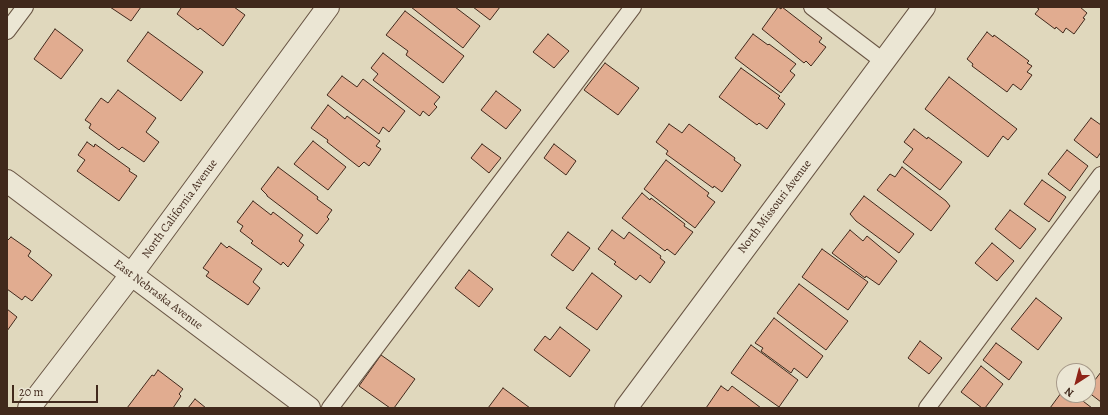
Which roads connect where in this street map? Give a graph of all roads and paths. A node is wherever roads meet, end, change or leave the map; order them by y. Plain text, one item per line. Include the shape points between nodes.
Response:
1 (25, 7) edge
2 (328, 7) edge
3 (633, 7) edge
4 (812, 7) edge
5 (924, 7) edge
6 (7, 31) edge
7 (883, 61) junction
8 (1101, 175) edge
9 (7, 181) edge
10 (131, 275) junction
11 (30, 408) edge
12 (309, 408) edge
13 (330, 408) edge
14 (626, 408) edge
15 (927, 408) edge

1 - 6 lane
2 - 10 street, North California Avenue
3 - 13 lane
4 - 7 lane
5 - 7 street, North Missouri Avenue
7 - 14 street, North Missouri Avenue
8 - 15 lane
9 - 10 street, East Nebraska Avenue
10 - 11 street, North California Avenue
10 - 12 street, East Nebraska Avenue

